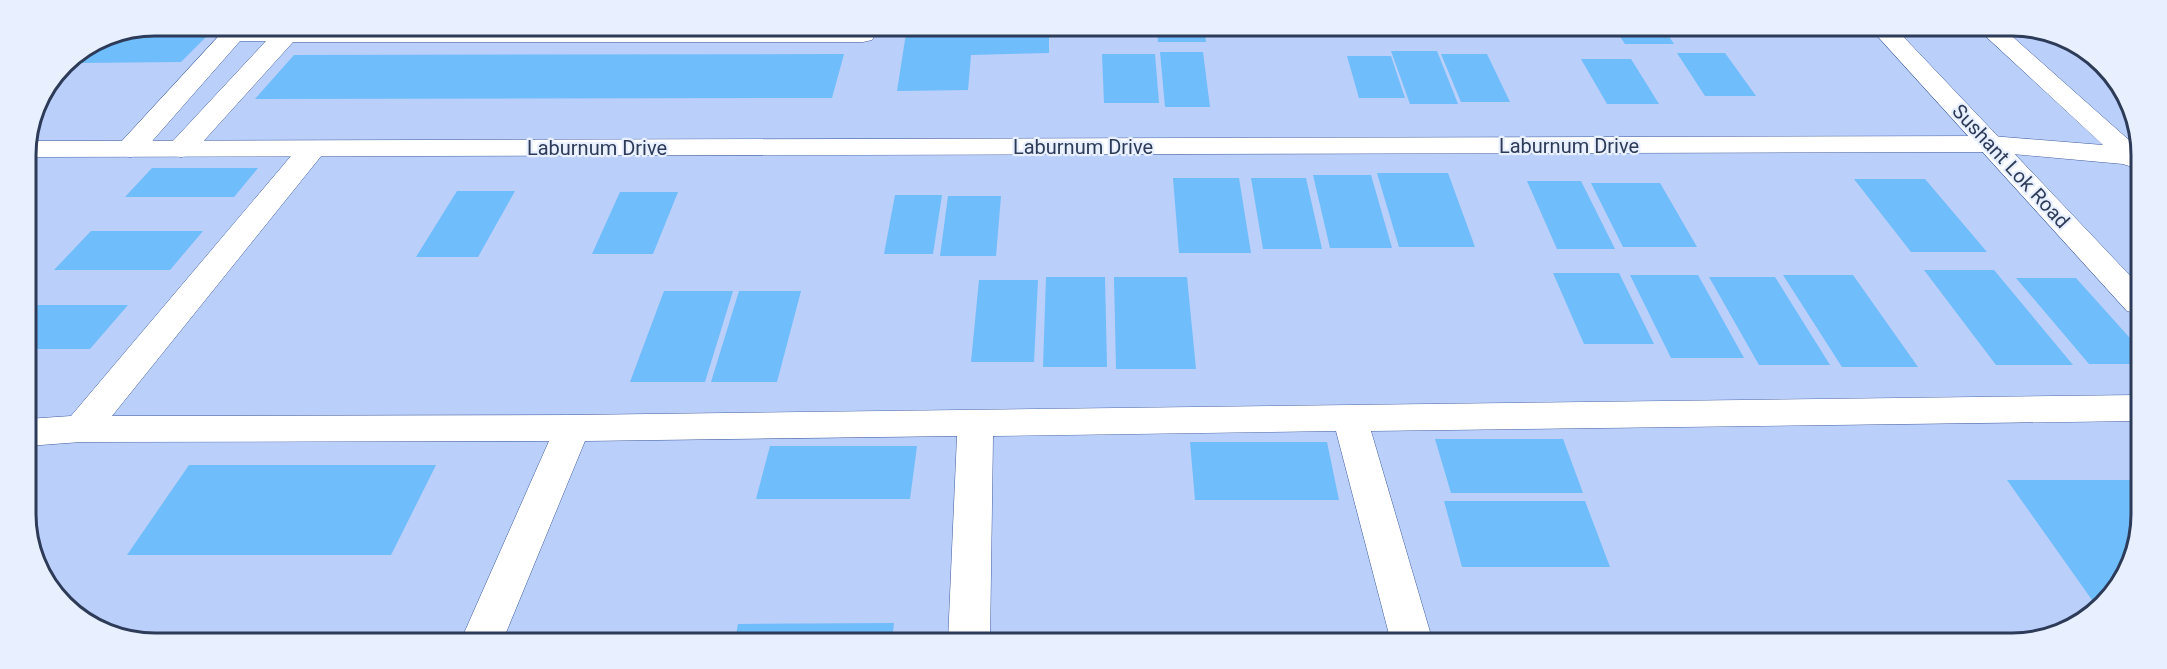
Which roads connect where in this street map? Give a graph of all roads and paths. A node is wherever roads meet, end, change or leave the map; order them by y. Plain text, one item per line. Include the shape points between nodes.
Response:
1 (232, 36) edge
2 (285, 36) edge
3 (1890, 36) edge
4 (1998, 36) edge
5 (1991, 144) junction
6 (36, 149) edge
7 (130, 149) junction
8 (181, 149) junction
9 (312, 149) junction
10 (2131, 154) edge
11 (2131, 158) edge
12 (2131, 295) edge
13 (2131, 408) edge
14 (1350, 418) junction
15 (975, 423) junction
16 (573, 428) junction
17 (81, 429) junction
18 (36, 432) edge
19 (485, 633) edge
20 (969, 633) edge
21 (1410, 633) edge

1 - 7 street
2 - 8 street
3 - 5 street, Sushant Lok Road
4 - 10 street
5 - 9 street, Laburnum Drive
5 - 11 street, Laburnum Drive
5 - 12 street, Sushant Lok Road
6 - 7 street, Laburnum Drive
7 - 8 street, Laburnum Drive
8 - 9 street, Laburnum Drive
9 - 17 street
13 - 14 street
14 - 15 street
14 - 21 street
15 - 16 street
15 - 20 street
16 - 17 street
16 - 19 street
17 - 18 street

